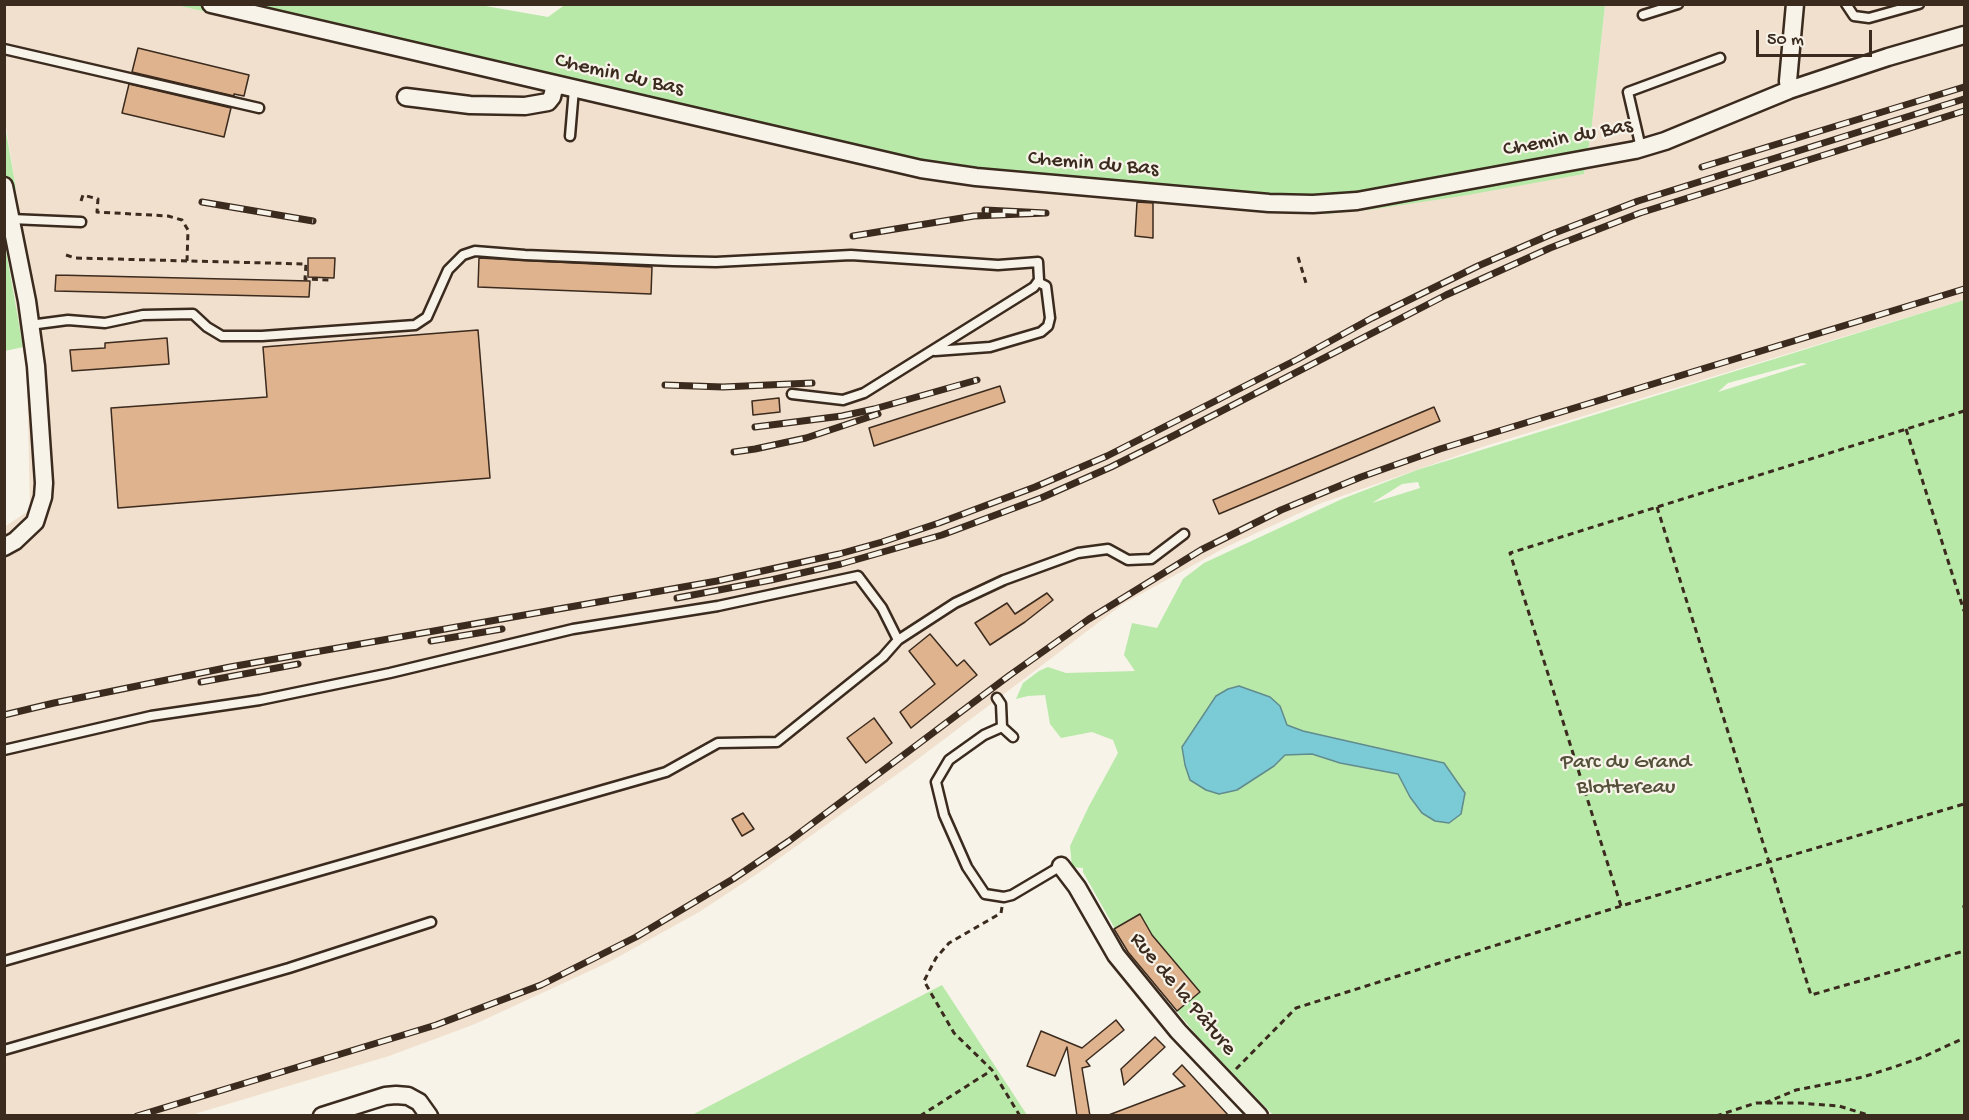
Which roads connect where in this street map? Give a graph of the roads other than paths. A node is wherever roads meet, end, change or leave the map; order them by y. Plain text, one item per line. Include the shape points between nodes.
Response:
1 (211, 4) edge
2 (1678, 4) edge
3 (1795, 4) edge
4 (1846, 4) edge
5 (1919, 4) edge
6 (1643, 15) dead end
7 (1965, 35) edge
8 (4, 49) edge
9 (1720, 58) dead end
10 (555, 84) junction
11 (574, 89) junction
12 (1789, 90) junction
13 (406, 97) dead end
14 (259, 108) dead end
15 (570, 136) dead end
16 (1641, 148) junction
17 (4, 186) edge
18 (11, 219) junction
19 (81, 222) dead end
20 (1038, 282) junction
21 (30, 325) junction
22 (932, 351) junction
23 (792, 394) dead end
24 (1184, 534) dead end
25 (4, 547) edge
26 (898, 640) junction
27 (997, 698) dead end
28 (1002, 727) junction
29 (1013, 737) dead end
30 (4, 750) edge
31 (1061, 866) joint
32 (431, 922) dead end
33 (4, 962) edge
34 (4, 1050) edge
35 (322, 1116) edge
36 (429, 1116) edge
37 (1259, 1116) edge

1 - 10 street, Chemin du Bas
2 - 6 lane
3 - 12 street
4 - 5 lane via 1854,16 1869,18
7 - 12 street, Chemin du Bas
8 - 14 lane
9 - 16 lane via 1628,92
10 - 11 street, Chemin du Bas
10 - 13 street via 548,102 525,106 470,105
11 - 15 lane
11 - 16 street, Chemin du Bas via 921,169 1269,203 1357,201
12 - 16 street, Chemin du Bas
17 - 18 street
18 - 19 lane
18 - 21 street
20 - 21 lane via 1038,262 998,265 851,255 716,262 475,251 463,255 448,270 427,317 415,325 222,336 193,314 143,315 105,323 68,320
20 - 22 lane
20 - 22 lane via 1046,286 1050,318 1041,332 990,347
21 - 25 street via 43,498 35,522
22 - 23 lane via 855,397 832,399
24 - 26 lane via 1151,559 1128,560 1108,549 1078,553 1004,580 955,603
26 - 30 lane via 882,608 858,576 718,606 573,629 390,673 260,700 151,716
26 - 33 lane via 884,657 777,742 718,743 666,772
27 - 28 lane
28 - 29 lane
28 - 31 lane via 949,760 936,782 944,815 967,867 985,894 1012,895
31 - 37 street, Rue de la Pâture via 1116,955 1178,1031
32 - 34 lane via 289,968
35 - 36 street via 385,1096 408,1096 419,1102

